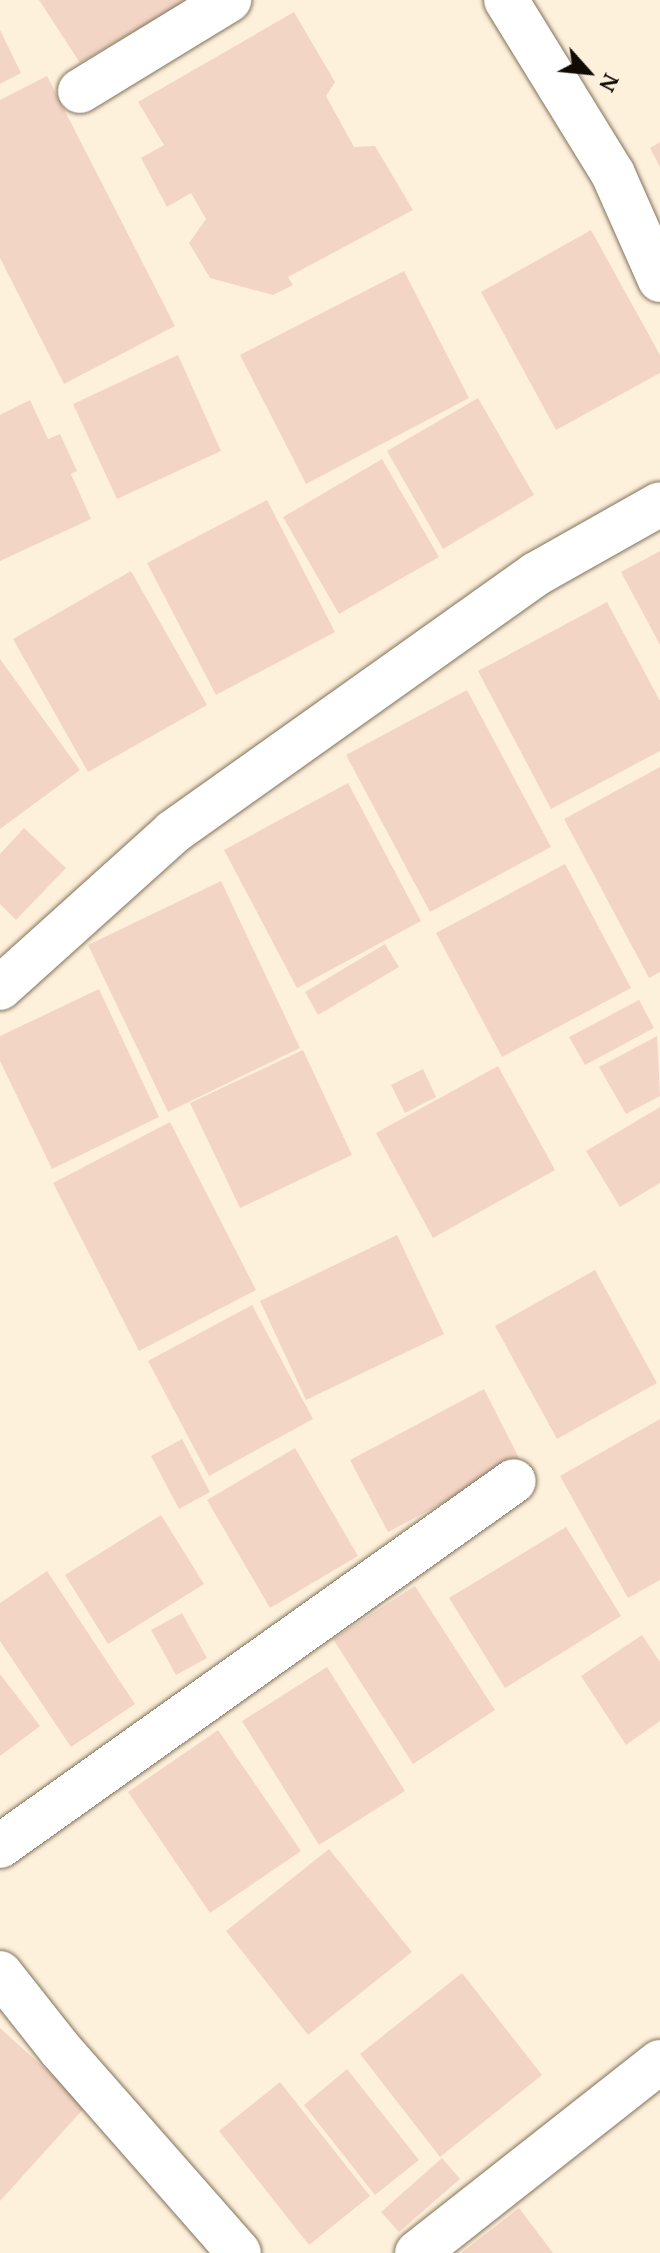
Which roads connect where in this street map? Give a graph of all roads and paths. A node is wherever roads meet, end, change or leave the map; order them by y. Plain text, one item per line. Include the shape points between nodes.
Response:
1 (229, 0) edge
2 (506, 0) edge
3 (80, 91) dead end
4 (660, 280) edge
5 (660, 504) edge
6 (0, 988) edge
7 (514, 1481) dead end
8 (0, 1846) edge
9 (0, 1973) edge
10 (660, 2062) edge
11 (239, 2253) edge
12 (417, 2253) edge

1 - 3 street
2 - 4 street via 613,174
5 - 6 street via 536,574 173,832
7 - 8 street
9 - 11 street
10 - 12 street

